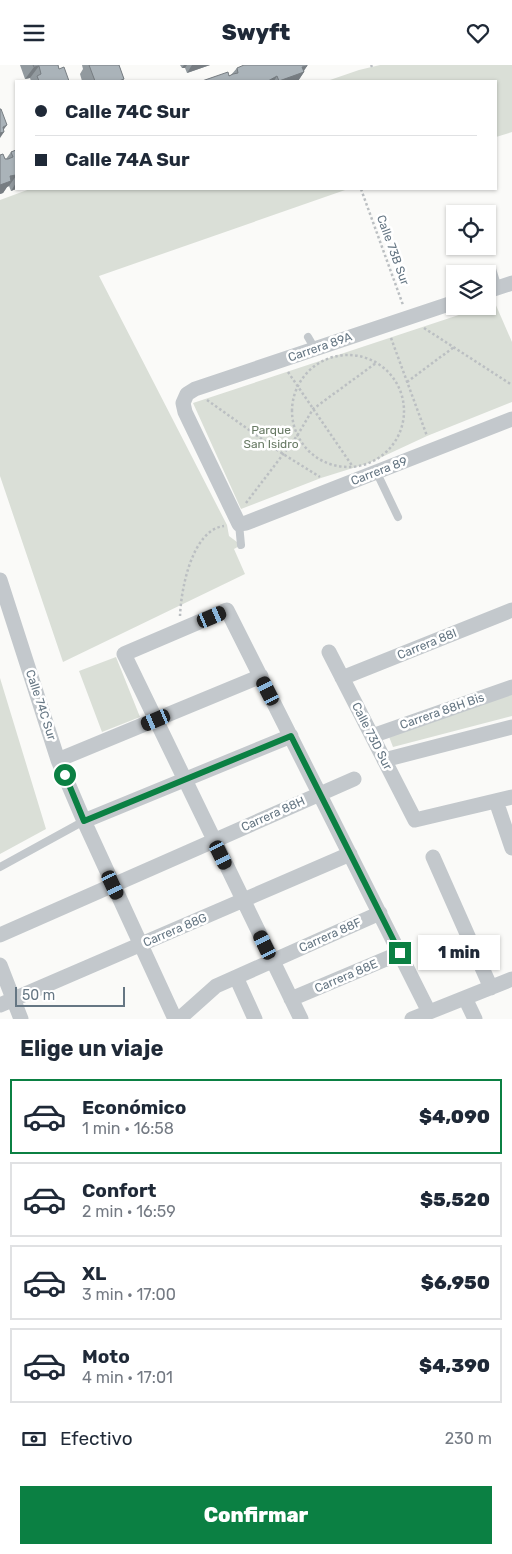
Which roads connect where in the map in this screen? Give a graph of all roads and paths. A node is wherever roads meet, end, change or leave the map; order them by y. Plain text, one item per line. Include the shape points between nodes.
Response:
1 (361, 190) edge
2 (446, 305) edge
3 (408, 318) junction
4 (386, 325) junction
5 (454, 347) junction
6 (274, 363) junction
7 (376, 363) junction
8 (408, 382) junction
9 (512, 385) edge
10 (298, 387) junction
11 (187, 394) junction
12 (313, 409) junction
13 (512, 419) edge
14 (297, 436) junction
15 (433, 449) junction
16 (283, 454) junction
17 (376, 471) junction
18 (357, 472) junction
19 (333, 488) junction
20 (398, 517) dead end
21 (242, 523) junction
22 (241, 545) dead end
23 (0, 580) edge
24 (512, 610) edge
25 (181, 630) junction
26 (329, 652) dead end
27 (261, 677) junction
28 (342, 678) junction
29 (512, 687) edge
30 (156, 720) junction
31 (512, 727) edge
32 (291, 736) junction
33 (372, 736) junction
34 (58, 760) junction
35 (384, 760) junction
36 (185, 779) junction
37 (354, 779) dead end
38 (320, 794) junction
39 (512, 797) edge
40 (496, 801) junction
41 (84, 821) junction
42 (214, 840) junction
43 (512, 848) edge
44 (350, 854) junction
45 (432, 857) dead end
46 (0, 867) edge
47 (113, 885) junction
48 (243, 900) junction
49 (380, 913) junction
50 (0, 935) edge
51 (141, 945) junction
52 (400, 953) junction
53 (272, 961) junction
54 (0, 965) edge
55 (236, 977) junction
56 (512, 979) edge
57 (491, 988) junction
58 (465, 998) junction
59 (291, 999) junction
60 (7, 1003) edge
61 (429, 1012) junction
62 (21, 1019) edge
63 (175, 1019) edge
64 (179, 1019) edge
65 (255, 1019) edge
66 (301, 1019) edge
67 (412, 1019) edge
68 (475, 1019) edge

1 - 3 path, Calle 73B Sur
2 - 3 street, Carrera 89A
3 - 4 street, Carrera 89A
3 - 5 path
4 - 6 street, Carrera 89A via 312,343
4 - 8 path
5 - 8 path
5 - 9 path
6 - 10 path via 287,372
6 - 11 street, Carrera 89A
7 - 10 path via 369,358 350,355 331,357 314,366 300,380
7 - 12 path
7 - 18 path via 397,383 404,401 403,420 397,438 385,453
8 - 15 path
10 - 12 path
10 - 14 path via 292,398 292,418
11 - 16 path via 205,399
11 - 21 street via 185,412
12 - 14 path
12 - 18 path
13 - 15 street, Carrera 89
14 - 16 path
14 - 18 path via 320,460
15 - 17 street, Carrera 89
16 - 19 path
16 - 21 path via 241,509
17 - 18 street, Carrera 89
17 - 20 lane
18 - 19 street, Carrera 89
19 - 21 street, Carrera 89
21 - 22 lane
21 - 25 path via 210,530 200,543 183,589
23 - 34 street, Calle 74C Sur
24 - 28 street, Carrera 88I
25 - 27 street via 227,610
25 - 30 street via 124,654
26 - 28 street, Calle 73D Sur
27 - 30 street
27 - 32 street
28 - 33 street, Calle 73D Sur
29 - 33 street, Carrera 88H Bis
30 - 34 street
30 - 36 street
31 - 35 street
32 - 36 street
32 - 38 street
33 - 35 street, Calle 73D Sur
34 - 41 street, Calle 74C Sur
35 - 40 street, Calle 73D Sur via 415,820
36 - 41 street
36 - 42 street
37 - 38 street, Carrera 88H
38 - 42 street, Carrera 88H
38 - 44 street
39 - 40 street
40 - 43 street
41 - 46 lane
41 - 47 street, Calle 74C Sur
42 - 47 street, Carrera 88H
42 - 48 street
44 - 48 street, Carrera 88G
44 - 49 street
45 - 57 street
47 - 50 street, Carrera 88H
47 - 51 street, Calle 74C Sur
48 - 51 street, Carrera 88G
48 - 53 street
49 - 52 street
49 - 53 street, Carrera 88F
51 - 60 street, Carrera 88G
51 - 63 street, Calle 74C Sur
52 - 59 street, Carrera 88E
52 - 61 street
53 - 55 street, Carrera 88F
53 - 59 street
54 - 60 street
55 - 64 street, Carrera 88F via 216,986
55 - 65 street
56 - 57 street
57 - 58 street
58 - 61 street
58 - 68 street
59 - 66 street
60 - 62 street
61 - 67 street

